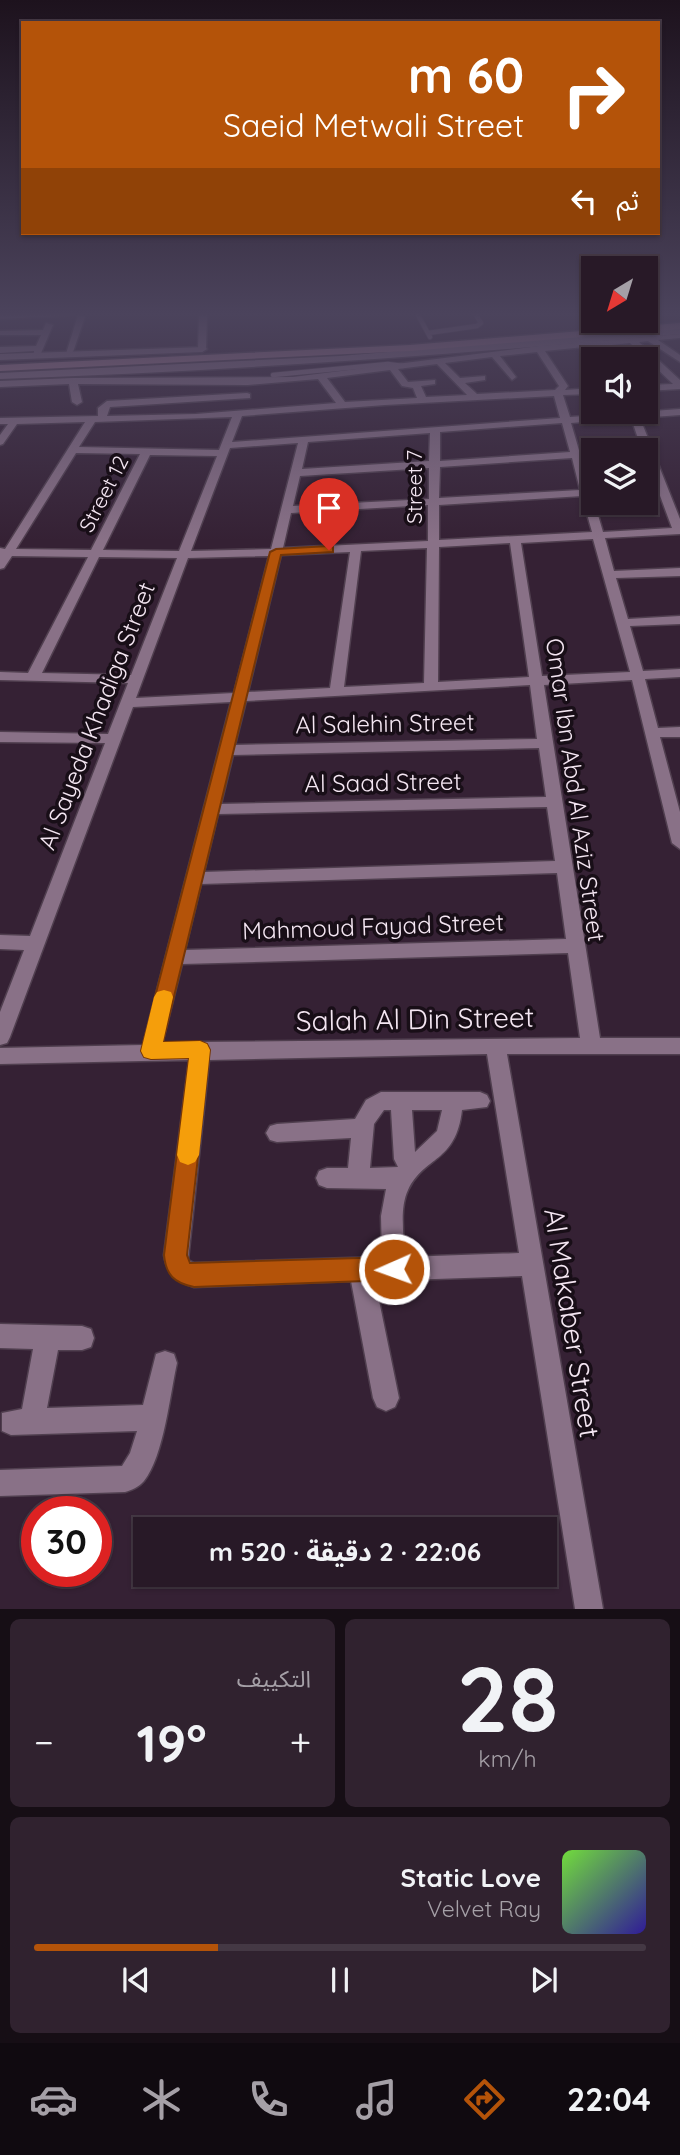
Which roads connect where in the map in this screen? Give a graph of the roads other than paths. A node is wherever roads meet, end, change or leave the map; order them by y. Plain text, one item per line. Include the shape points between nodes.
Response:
1 (75, 390) edge
2 (124, 390) edge
3 (247, 390) edge
4 (331, 390) edge
5 (418, 390) edge
6 (468, 390) edge
7 (581, 391) edge
8 (558, 392) junction
9 (247, 396) junction
10 (474, 397) junction
11 (423, 400) junction
12 (77, 402) dead end
13 (123, 403) junction
14 (342, 405) junction
15 (245, 412) junction
16 (680, 412) edge
17 (658, 413) edge
18 (389, 417) junction
19 (97, 419) junction
20 (581, 419) edge
21 (15, 420) junction
22 (567, 420) junction
23 (0, 421) edge
24 (638, 424) edge
25 (435, 430) junction
26 (304, 439) junction
27 (0, 442) edge
28 (224, 449) junction
29 (72, 450) junction
30 (147, 452) junction
31 (577, 455) junction
32 (434, 464) junction
33 (581, 472) edge
34 (295, 473) junction
35 (581, 493) edge
36 (435, 502) junction
37 (286, 510) junction
38 (592, 515) edge
39 (680, 531) edge
40 (597, 535) junction
41 (515, 540) junction
42 (434, 544) junction
43 (355, 548) junction
44 (4, 552) edge
45 (276, 552) junction
46 (96, 554) junction
47 (183, 555) junction
48 (0, 565) edge
49 (680, 572) edge
50 (608, 575) junction
51 (680, 620) edge
52 (621, 623) junction
53 (680, 673) edge
54 (637, 674) junction
55 (0, 676) edge
56 (33, 677) junction
57 (135, 680) junction
58 (536, 680) junction
59 (432, 687) junction
60 (337, 692) junction
61 (240, 696) junction
62 (126, 703) junction
63 (680, 732) edge
64 (651, 733) junction
65 (0, 738) edge
66 (112, 739) junction
67 (544, 743) junction
68 (226, 750) junction
69 (554, 802) junction
70 (674, 805) edge
71 (212, 809) junction
72 (680, 843) edge
73 (563, 867) junction
74 (194, 878) junction
75 (0, 942) edge
76 (35, 943) junction
77 (574, 946) junction
78 (174, 957) junction
79 (0, 1037) edge
80 (496, 1046) junction
81 (591, 1046) junction
82 (680, 1046) edge
83 (200, 1050) junction
84 (151, 1051) junction
85 (0, 1056) edge
86 (401, 1101) junction
87 (453, 1101) junction
88 (480, 1101) dead end
89 (364, 1128) junction
90 (277, 1133) dead end
91 (406, 1175) junction
92 (327, 1178) dead end
93 (358, 1178) junction
94 (532, 1264) junction
95 (394, 1269) junction
96 (361, 1270) junction
97 (0, 1336) edge
98 (48, 1337) junction
99 (82, 1338) dead end
100 (164, 1363) dead end
101 (386, 1398) dead end
102 (152, 1418) junction
103 (0, 1483) edge
104 (589, 1609) edge

1 - 12 street
2 - 13 street
3 - 9 street
4 - 14 street
5 - 11 street
6 - 10 street
7 - 8 street
8 - 10 street
8 - 22 street
9 - 13 street
9 - 15 street
10 - 11 street
11 - 18 street
13 - 19 street via 103,406
14 - 15 street
14 - 18 street
15 - 19 street
15 - 28 street, Al Sayeda Khadiga Street
16 - 17 street
18 - 25 street
18 - 26 street
19 - 21 street
19 - 29 street
20 - 22 street
21 - 23 street
21 - 27 street
22 - 25 street
22 - 31 street
24 - 39 street
25 - 32 street, Street 7
26 - 28 street
26 - 34 street
28 - 30 street
28 - 47 street, Al Sayeda Khadiga Street
29 - 30 street
29 - 44 street
30 - 46 street, Street 12
31 - 32 street
31 - 33 street
32 - 34 street
32 - 36 street, Street 7
34 - 37 street
35 - 36 street
36 - 37 street
36 - 42 street, Street 7
37 - 45 street
38 - 40 street
39 - 40 street
40 - 41 street
40 - 50 street
41 - 42 street
41 - 58 street, Omar Ibn Abd Al Aziz Street
42 - 43 street
42 - 59 street, Street 7
43 - 45 street
43 - 60 street
44 - 46 street
44 - 48 street
45 - 47 street
45 - 61 street
46 - 47 street
46 - 56 street, Street 12
47 - 57 street, Al Sayeda Khadiga Street
49 - 50 street
50 - 52 street
51 - 52 street
52 - 54 street
53 - 54 street
54 - 58 street
54 - 64 street
55 - 56 street
56 - 57 street
57 - 62 street, Al Sayeda Khadiga Street
58 - 59 street
58 - 67 street, Omar Ibn Abd Al Aziz Street
59 - 60 street
60 - 61 street
61 - 62 street
61 - 68 street
62 - 66 street, Al Sayeda Khadiga Street
63 - 64 street
64 - 70 street
65 - 66 street
66 - 76 street, Al Sayeda Khadiga Street
67 - 68 street, Al Salehin Street
67 - 69 street, Omar Ibn Abd Al Aziz Street
68 - 71 street
69 - 71 street, Al Saad Street
69 - 73 street, Omar Ibn Abd Al Aziz Street
70 - 72 street
71 - 74 street
73 - 74 street
73 - 77 street, Omar Ibn Abd Al Aziz Street
74 - 78 street
75 - 76 street
76 - 79 street, Al Sayeda Khadiga Street
77 - 78 street, Mahmoud Fayad Street
77 - 81 street, Omar Ibn Abd Al Aziz Street
78 - 84 street
80 - 81 street, Salah Al Din Street
80 - 83 street, Salah Al Din Street
80 - 94 street, Al Makaber Street
81 - 82 street, Salah Al Din Street
83 - 84 street, Salah Al Din Street
83 - 96 street via 177,1265 183,1273 194,1275
84 - 85 street, Salah Al Din Street
86 - 87 street
86 - 89 street via 374,1103
86 - 91 street
87 - 88 street
87 - 91 street via 447,1135
89 - 90 street
89 - 93 street
91 - 93 street
91 - 95 street via 394,1197
92 - 93 street
94 - 95 street
94 - 104 street, Al Makaber Street
95 - 96 street
96 - 101 street
97 - 98 street
98 - 99 street
98 - 102 street via 21,1422
100 - 102 street
102 - 103 street via 138,1467 125,1479

